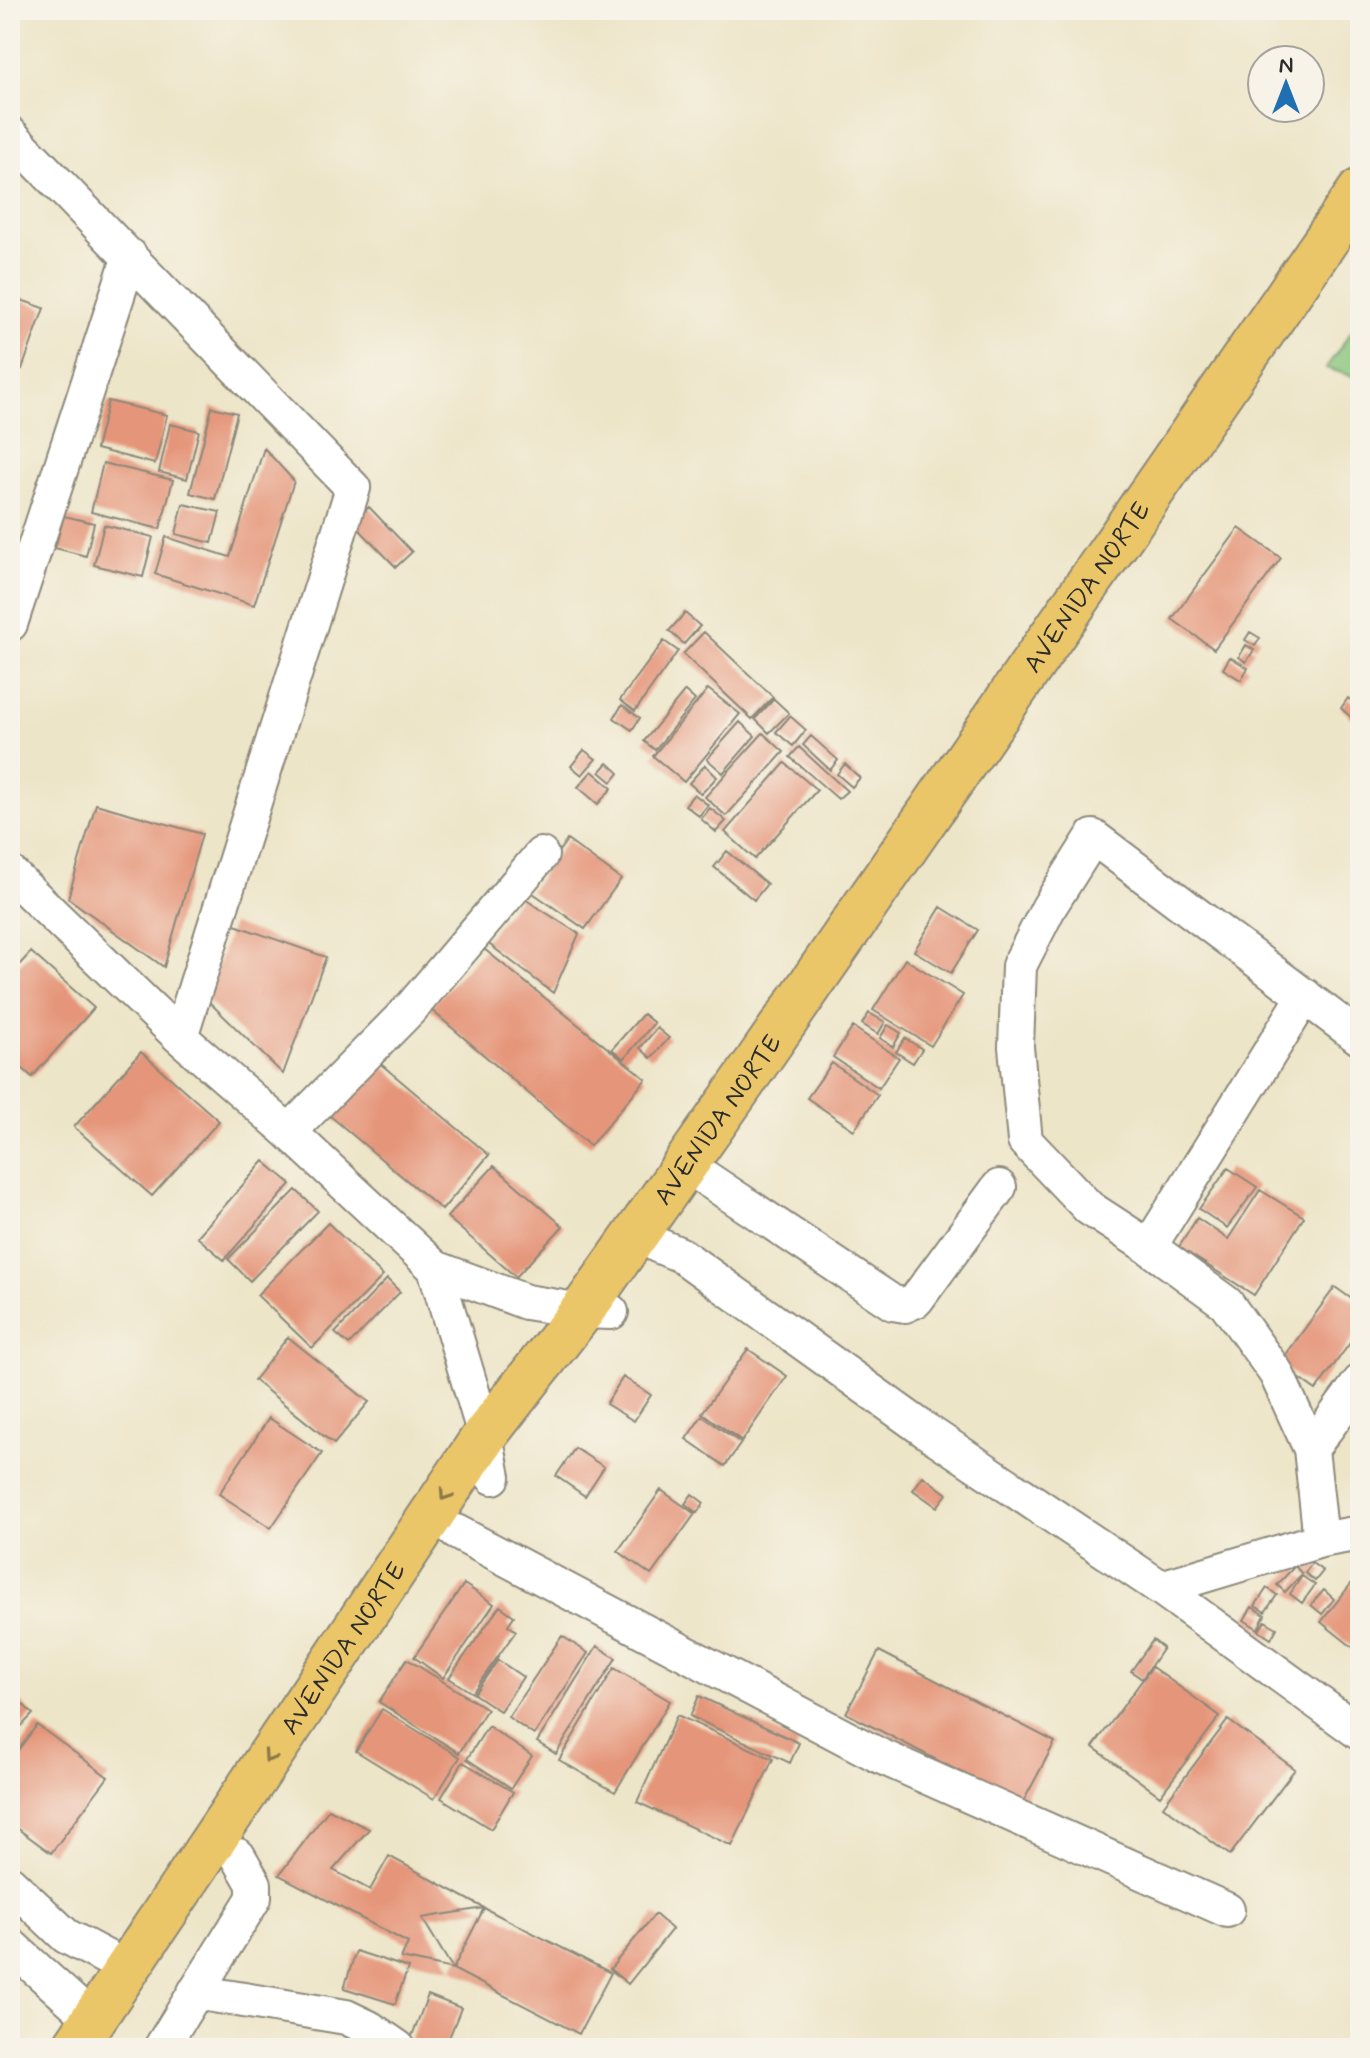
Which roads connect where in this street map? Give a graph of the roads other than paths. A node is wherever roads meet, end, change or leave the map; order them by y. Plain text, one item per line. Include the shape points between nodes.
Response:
1 (10, 134) edge
2 (1360, 191) edge
3 (1360, 237) edge
4 (130, 256) junction
5 (10, 624) edge
6 (541, 855) dead end
7 (10, 873) edge
8 (1305, 996) junction
9 (180, 1037) junction
10 (1360, 1038) edge
11 (289, 1132) junction
12 (704, 1177) junction
13 (999, 1187) dead end
14 (657, 1245) junction
15 (1149, 1247) junction
16 (435, 1268) junction
17 (596, 1311) junction
18 (1360, 1382) edge
19 (485, 1435) junction
20 (1311, 1449) junction
21 (493, 1477) junction
22 (456, 1532) junction
23 (1360, 1533) edge
24 (1321, 1540) junction
25 (1161, 1588) junction
26 (1360, 1733) edge
27 (238, 1856) junction
28 (10, 1883) edge
29 (1227, 1910) dead end
30 (10, 1945) edge
31 (128, 1969) junction
32 (195, 1992) junction
33 (92, 2039) edge
34 (161, 2048) edge
35 (398, 2048) edge

1 - 4 street
2 - 17 main road, AVENIDA NORTE via 746,1079
3 - 12 main road, AVENIDA NORTE
4 - 5 street
4 - 9 street via 353,488
6 - 11 street via 411,1008
7 - 9 street
8 - 10 street
8 - 15 street
8 - 15 street via 1093,837 1019,966 1016,1047 1025,1141 1089,1208
9 - 11 street
11 - 16 street
12 - 13 street via 893,1303 905,1305 916,1300
12 - 14 main road, AVENIDA NORTE
14 - 17 main road, AVENIDA NORTE
14 - 25 street via 681,1255 925,1430
15 - 20 street via 1226,1303 1276,1373
16 - 17 street via 526,1302
16 - 19 street
17 - 19 main road, AVENIDA NORTE
17 - 21 main road, AVENIDA NORTE
18 - 20 street
19 - 21 street
19 -> 31 main road, AVENIDA NORTE
20 - 24 street
21 - 22 main road, AVENIDA NORTE
22 - 27 main road, AVENIDA NORTE
22 - 29 street via 878,1755
23 - 24 street
24 - 25 street
25 - 26 street
27 - 32 street via 254,1884 254,1898
27 - 33 main road, AVENIDA NORTE
28 - 31 street via 66,1936
30 - 33 street
31 - 33 main road, AVENIDA NORTE
32 - 34 street
32 - 35 street via 346,2017

